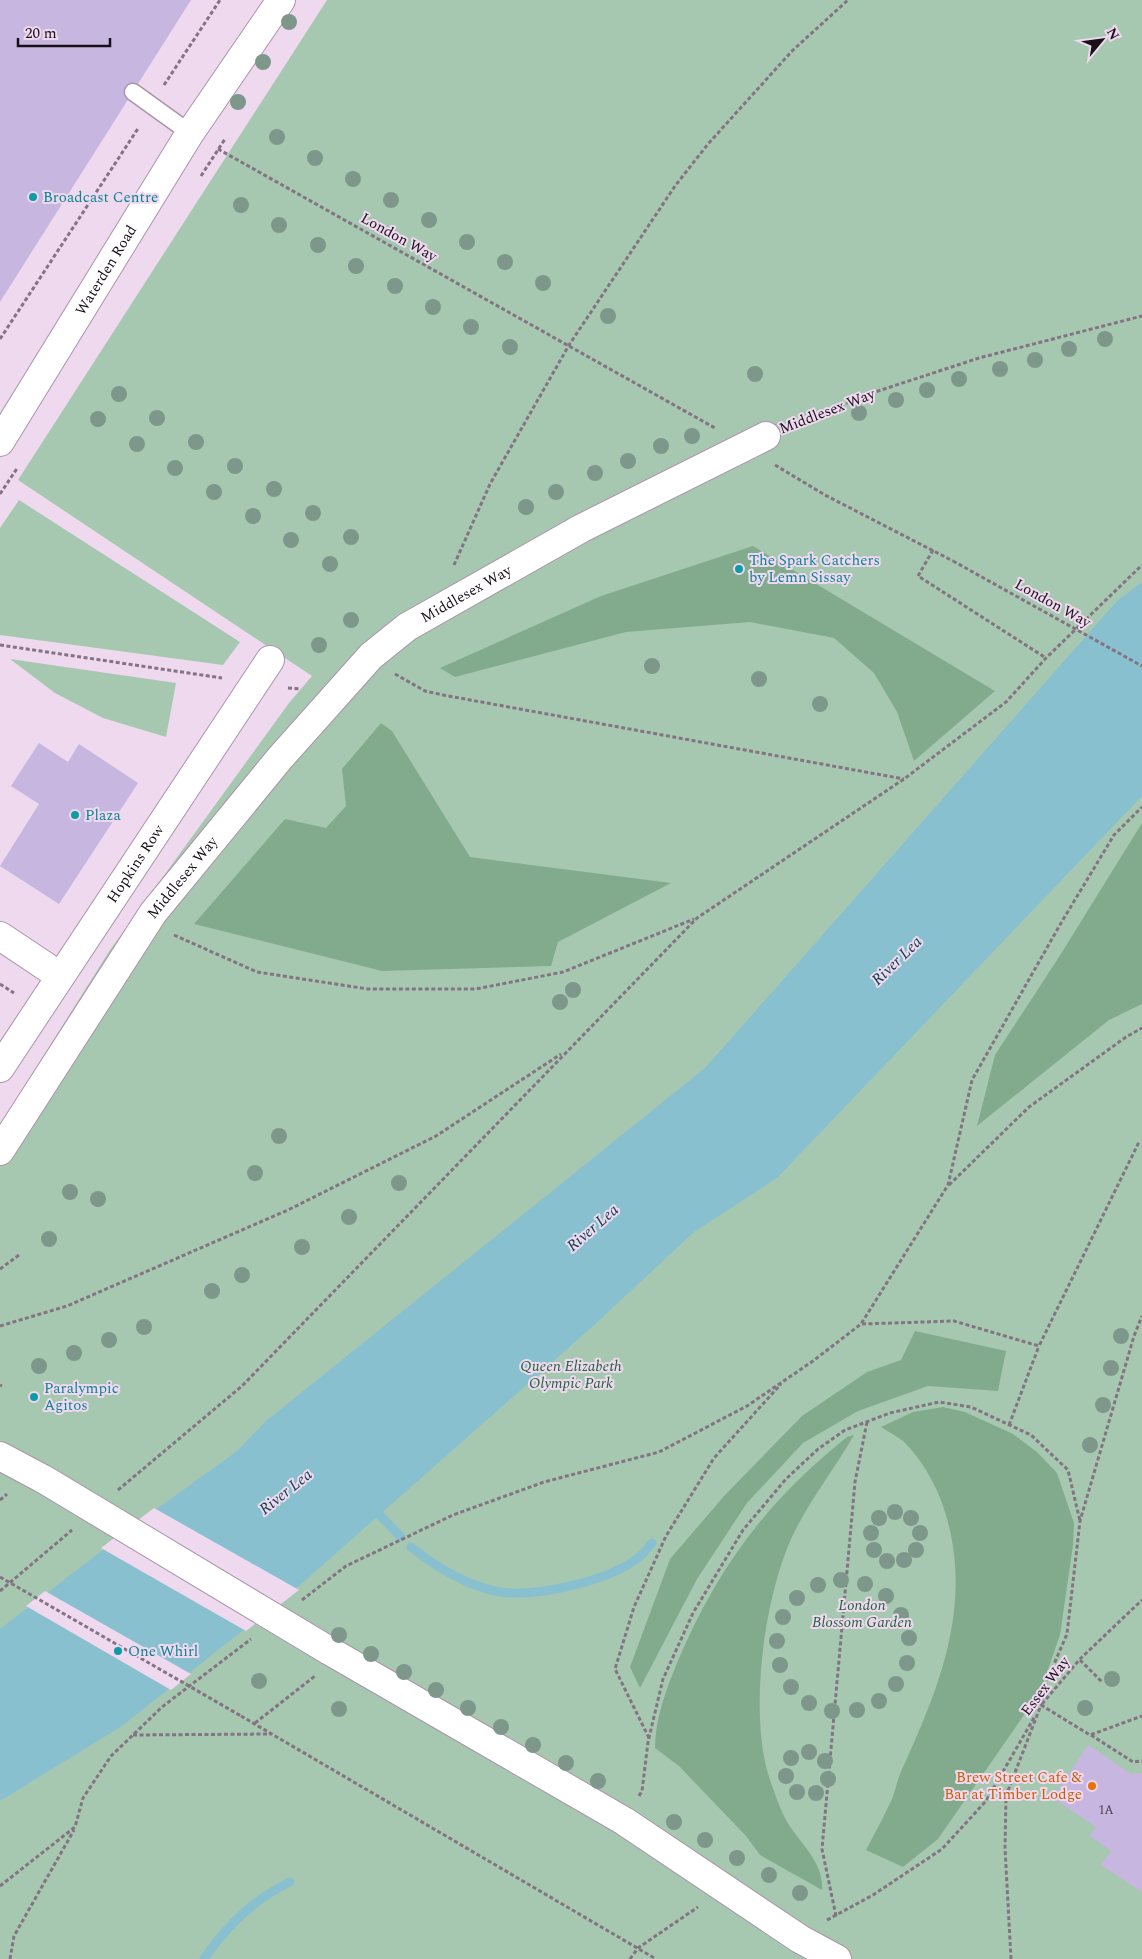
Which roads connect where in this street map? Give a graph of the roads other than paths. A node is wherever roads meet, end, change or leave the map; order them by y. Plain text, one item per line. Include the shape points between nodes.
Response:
1 (281, 0) edge
2 (133, 92) dead end
3 (190, 133) junction
4 (766, 436) road end
5 (0, 442) edge
6 (270, 660) dead end
7 (0, 936) edge
8 (60, 976) junction
9 (0, 1068) edge
10 (0, 1151) edge
11 (0, 1456) edge
12 (838, 1959) edge

1 - 3 street, Waterden Road
2 - 3 lane
3 - 5 street, Waterden Road
4 - 10 street, Middlesex Way via 582,528 407,627 371,656 280,758 153,913
6 - 8 street, Hopkins Row
7 - 8 street
8 - 9 street, Hopkins Row
11 - 12 street, bridge via 624,1821 800,1939

